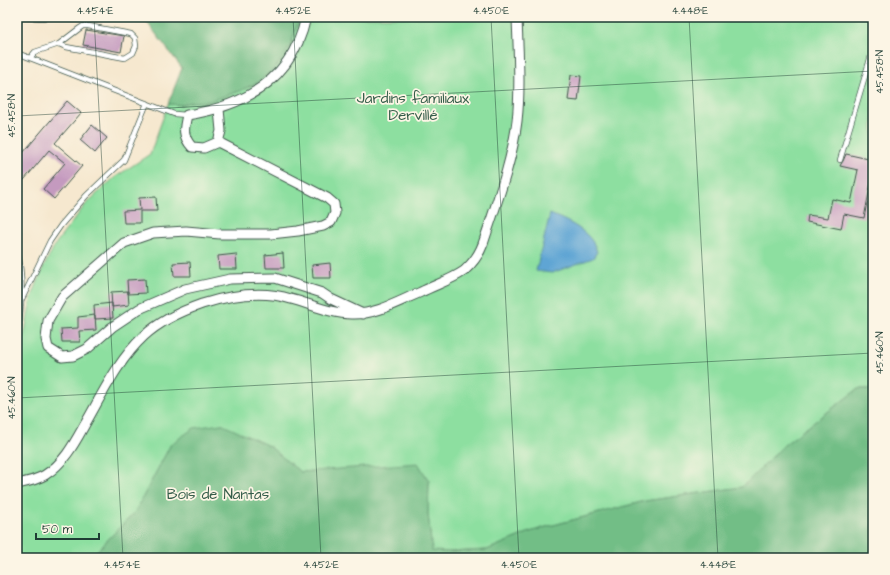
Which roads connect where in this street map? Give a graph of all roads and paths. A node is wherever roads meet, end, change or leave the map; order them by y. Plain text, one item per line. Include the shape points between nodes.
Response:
1 (28, 17) edge
2 (49, 17) edge
3 (306, 17) edge
4 (517, 17) edge
5 (59, 44) junction
6 (873, 49) edge
7 (17, 53) edge
8 (30, 58) junction
9 (147, 103) junction
10 (219, 109) junction
11 (187, 115) junction
12 (218, 142) junction
13 (840, 160) dead end
14 (17, 249) edge
15 (22, 299) junction
16 (363, 314) junction
17 (17, 336) edge
18 (17, 484) edge

1 - 2 lane
3 - 10 street via 296,48 276,75 264,86
4 - 16 street via 518,120 515,138 479,254 463,271 451,278 379,310
5 - 5 lane via 122,58 131,55 136,46 135,38 131,34 88,26 83,26
5 - 8 lane via 35,52
6 - 13 lane
7 - 8 lane
8 - 9 lane
9 - 11 lane via 174,114
9 - 15 lane via 124,160 86,196 61,225 47,247
10 - 11 street
10 - 12 street via 221,131
11 - 12 street via 184,128 186,140 192,147 204,148
12 - 16 street via 327,198 334,204 335,213 331,222 298,231 271,234 153,232 124,243 62,297 48,321 48,348 62,356 73,356 87,349 139,308 185,289 230,279 275,278 322,293
14 - 15 lane
15 - 17 lane
16 - 18 street via 342,314 290,298 257,294 220,299 183,311 155,327 131,351 118,367 69,451 58,464 46,475 31,482

